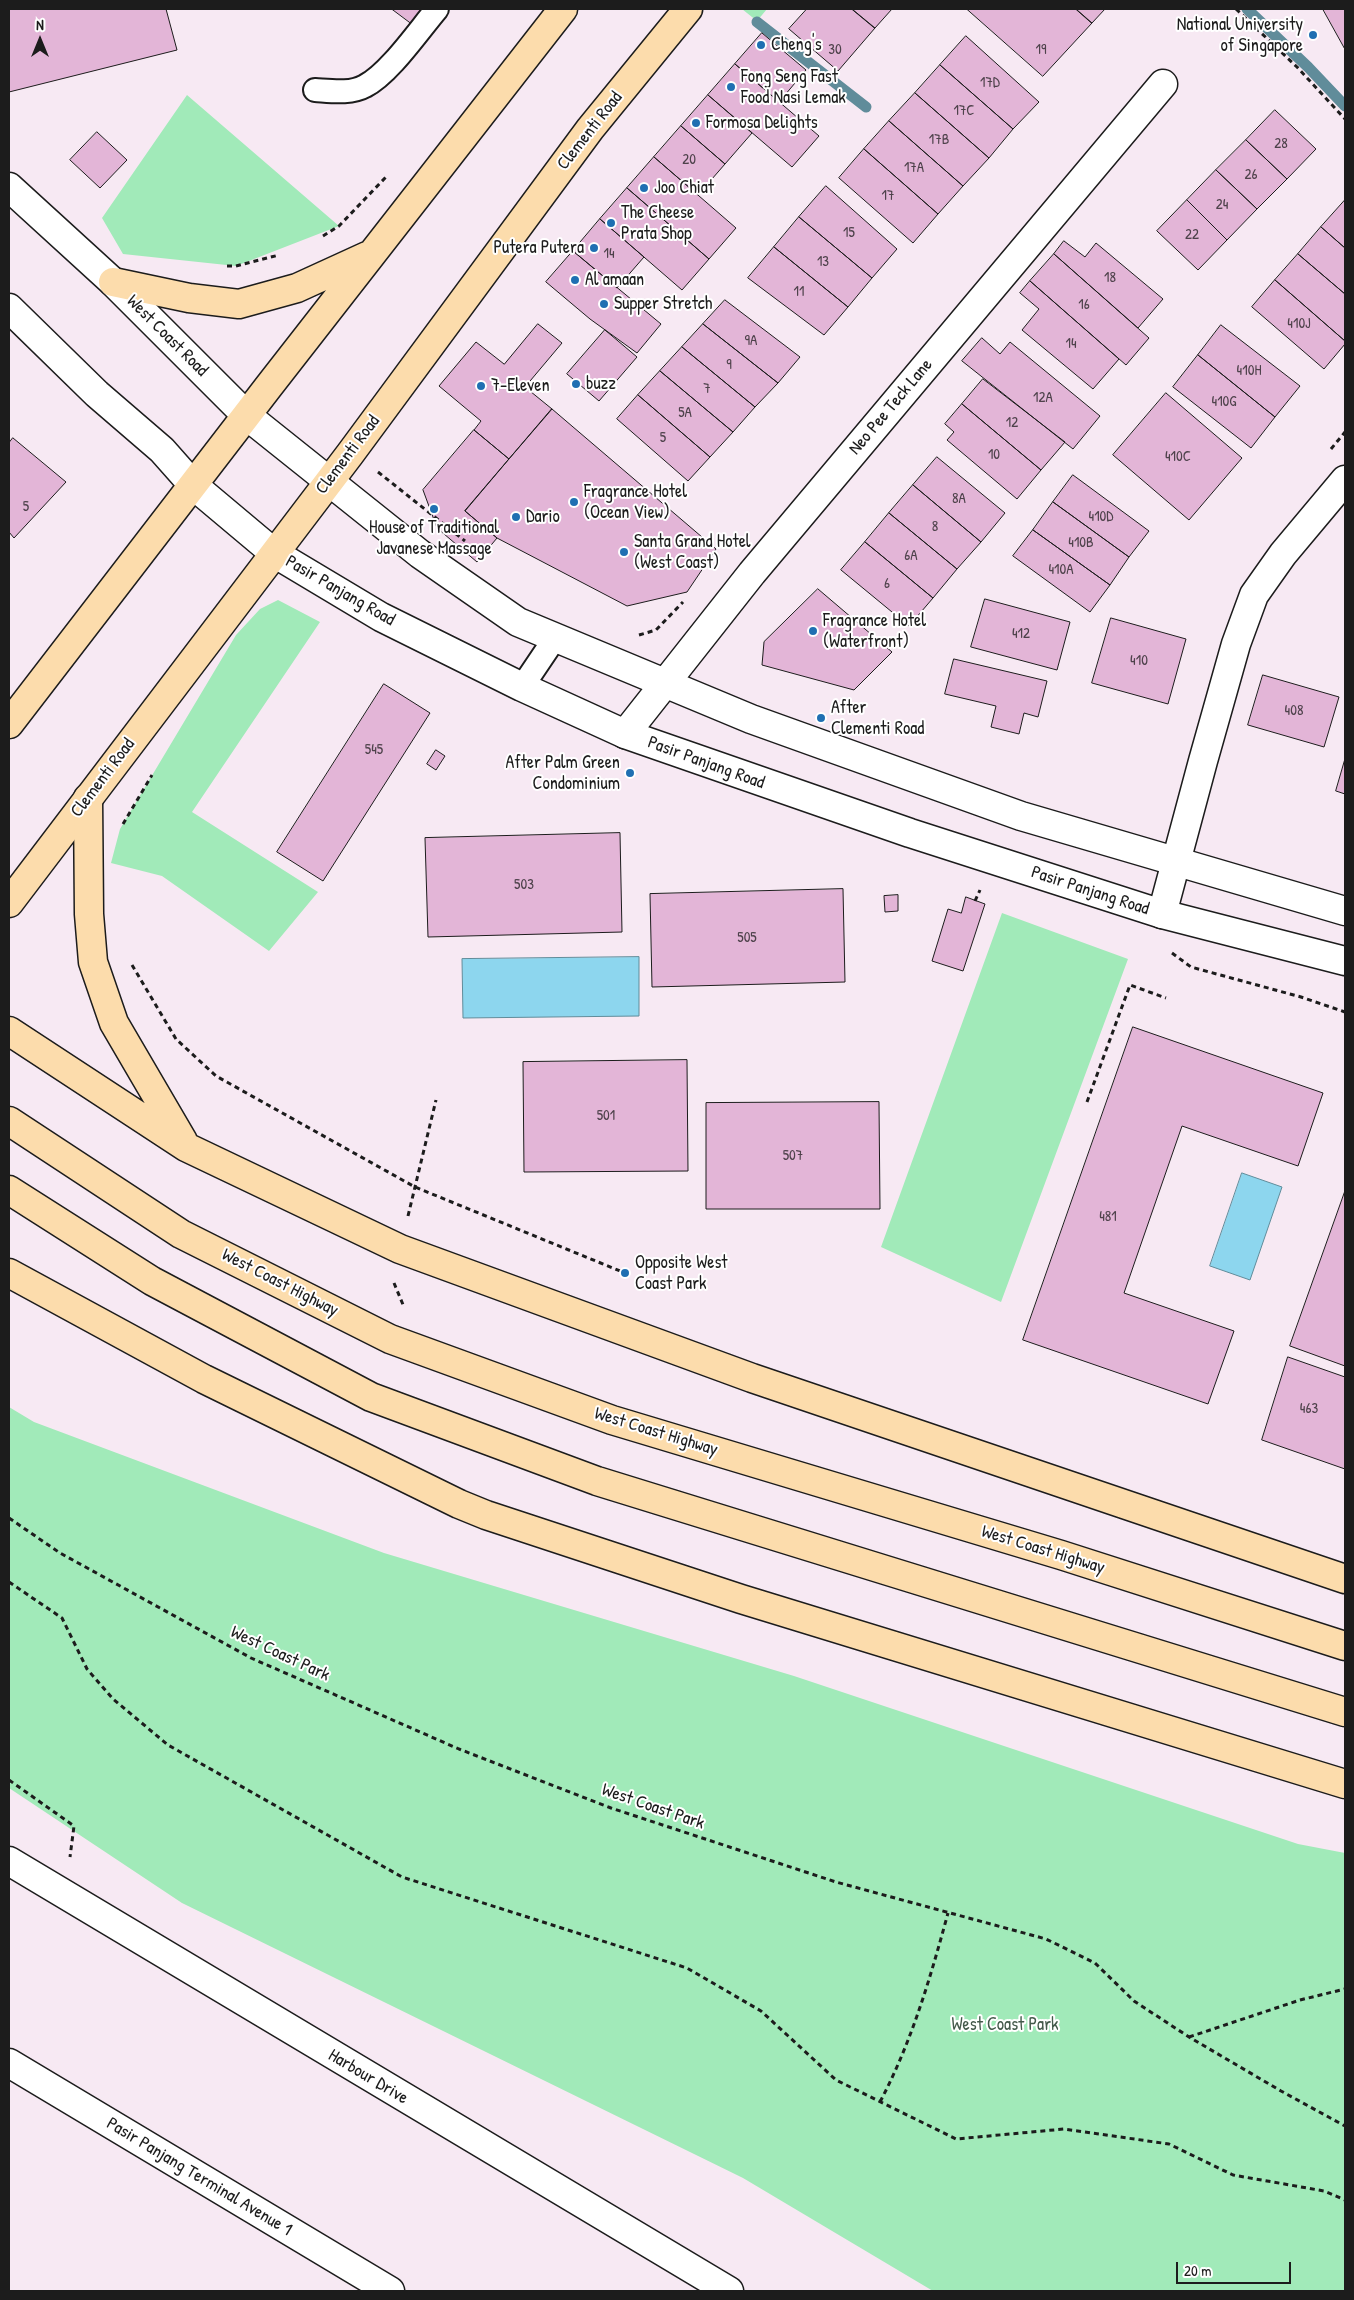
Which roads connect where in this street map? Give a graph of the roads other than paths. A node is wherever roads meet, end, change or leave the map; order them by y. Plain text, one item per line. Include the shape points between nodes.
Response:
1 (437, 9) edge
2 (563, 9) edge
3 (688, 9) edge
4 (1162, 84) dead end
5 (315, 90) dead end
6 (9, 188) edge
7 (372, 254) junction
8 (112, 282) junction
9 (9, 308) edge
10 (246, 415) junction
11 (329, 480) junction
12 (1345, 480) edge
13 (193, 485) junction
14 (274, 553) junction
15 (555, 638) junction
16 (663, 683) junction
17 (522, 686) junction
18 (9, 724) edge
19 (625, 734) junction
20 (88, 798) junction
21 (1175, 861) junction
22 (9, 903) edge
23 (1345, 911) edge
24 (1162, 914) junction
25 (1345, 961) edge
26 (9, 1031) edge
27 (9, 1121) edge
28 (186, 1147) junction
29 (9, 1190) edge
30 (9, 1273) edge
31 (1345, 1579) edge
32 (1345, 1646) edge
33 (1345, 1712) edge
34 (1345, 1784) edge
35 (9, 1861) edge
36 (9, 2064) edge
37 (390, 2291) edge
38 (729, 2291) edge

1 - 5 lane via 380,76 364,87 344,91
2 - 7 main road
3 - 11 main road, Clementi Road via 590,129
4 - 16 main road, Neo Pee Teck Lane
6 - 8 main road, West Coast Road
7 - 8 main road via 297,288 239,304 189,298
7 - 10 main road
8 - 10 main road, West Coast Road
9 - 13 main road via 97,394 162,450
10 - 11 main road, West Coast Road
10 - 13 main road
11 - 14 main road, Clementi Road
11 - 15 main road via 420,554 518,622
12 - 21 main road, Pasir Panjang Road via 1283,554 1254,595 1236,644
13 - 14 main road
13 - 18 main road
14 - 17 main road, Pasir Panjang Road via 381,617
14 - 20 main road, Clementi Road
15 - 16 main road
15 - 17 lane
16 - 19 main road, Neo Pee Teck Lane
16 - 21 main road via 751,720 1021,816
17 - 19 main road, Pasir Panjang Road
19 - 24 main road, Pasir Panjang Road via 916,835
20 - 22 main road, Clementi Road
20 - 28 main road via 89,914 93,962 114,1023
21 - 23 main road
21 - 24 main road, Pasir Panjang Road
24 - 25 main road, Pasir Panjang Road
26 - 28 main road
27 - 32 main road, West Coast Highway via 181,1234 390,1339 612,1420 1061,1555
28 - 31 main road via 400,1249 752,1378
29 - 33 main road via 152,1281 371,1398 597,1481
30 - 34 main road via 204,1379 486,1515 741,1599
35 - 38 main road, Harbour Drive
36 - 37 main road, Pasir Panjang Terminal Avenue 1

